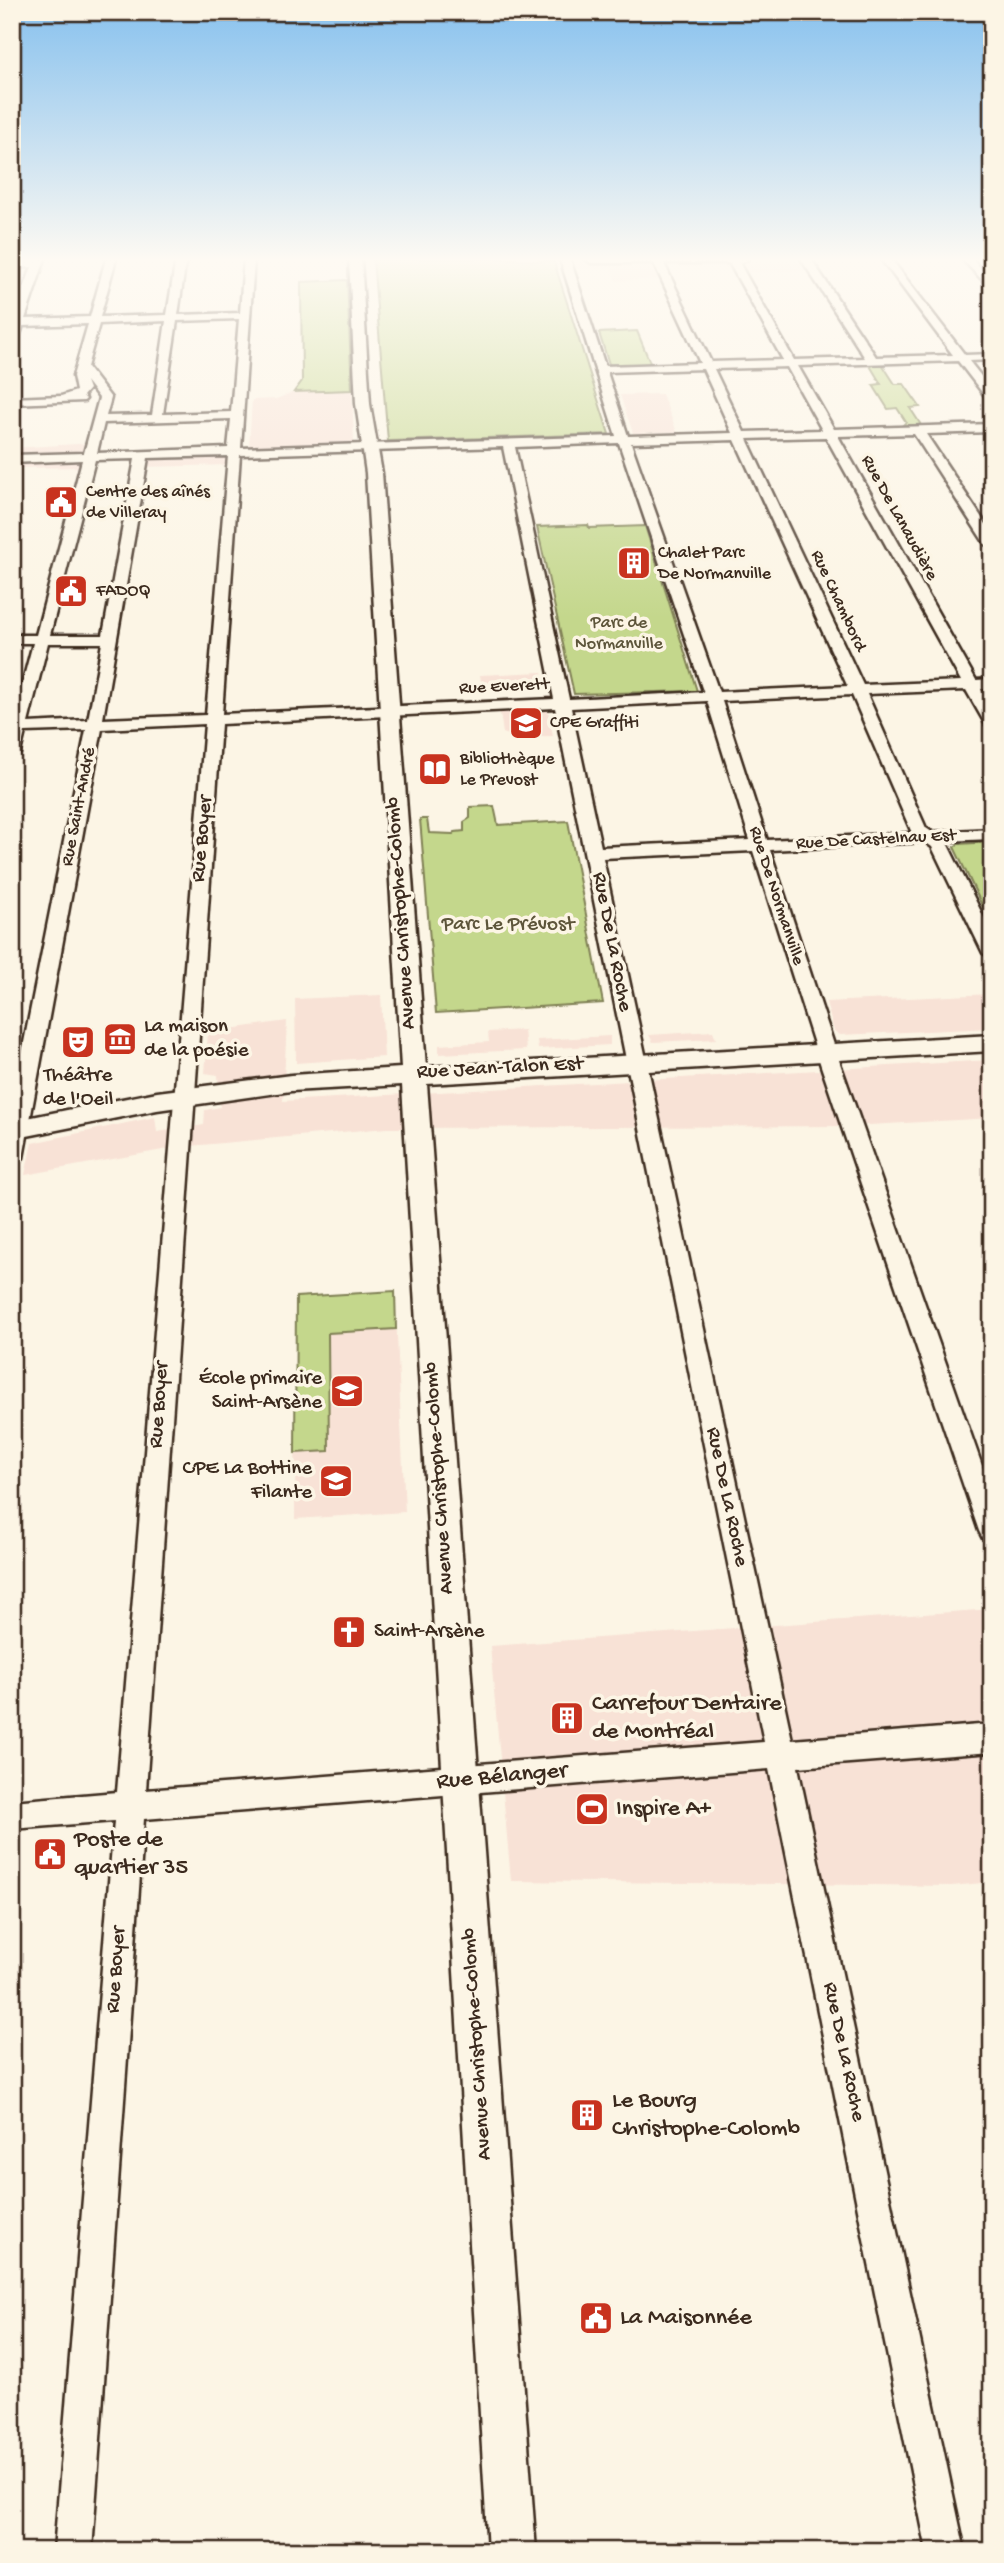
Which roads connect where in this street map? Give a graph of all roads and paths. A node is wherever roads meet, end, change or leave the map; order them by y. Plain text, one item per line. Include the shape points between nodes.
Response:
1 (80, 379) edge
2 (91, 379) edge
3 (162, 379) edge
4 (240, 379) edge
5 (362, 379) edge
6 (373, 379) edge
7 (603, 379) edge
8 (713, 379) edge
9 (801, 379) edge
10 (977, 379) edge
11 (992, 397) edge
12 (64, 399) junction
13 (12, 401) edge
14 (103, 401) junction
15 (238, 415) junction
16 (156, 418) junction
17 (99, 419) junction
18 (992, 428) edge
19 (917, 429) junction
20 (830, 431) junction
21 (740, 434) junction
22 (624, 438) junction
23 (508, 443) junction
24 (372, 448) junction
25 (234, 453) junction
26 (142, 455) junction
27 (89, 457) junction
28 (12, 459) edge
29 (992, 544) edge
30 (42, 638) junction
31 (12, 639) edge
32 (109, 639) junction
33 (992, 684) edge
34 (971, 685) junction
35 (858, 691) junction
36 (712, 696) junction
37 (563, 703) junction
38 (389, 711) junction
39 (214, 719) junction
40 (992, 722) edge
41 (95, 724) junction
42 (19, 728) junction
43 (12, 754) edge
44 (992, 834) edge
45 (929, 837) junction
46 (760, 845) junction
47 (593, 853) junction
48 (992, 953) edge
49 (992, 1043) edge
50 (827, 1052) junction
51 (635, 1062) junction
52 (412, 1074) junction
53 (183, 1096) junction
54 (15, 1129) edge
55 (12, 1158) edge
56 (992, 1531) edge
57 (992, 1738) edge
58 (781, 1755) junction
59 (459, 1780) junction
60 (130, 1806) junction
61 (12, 1815) edge
62 (73, 2551) edge
63 (512, 2551) edge
64 (946, 2551) edge

1 - 12 street via 82,391
2 - 14 street via 104,394
3 - 16 street
4 - 15 street, Rue Boyer
5 - 24 main road, Avenue Christophe-Colomb
6 - 24 main road, Avenue Christophe-Colomb
7 - 22 street, Rue De Normanville
8 - 21 street, Rue Chambord
9 - 20 street, Rue De Lanaudière
10 - 11 street
12 - 13 street
12 - 14 street
14 - 17 street
15 - 16 street
15 - 25 street, Rue Boyer
16 - 17 street
17 - 27 street
18 - 19 street
19 - 20 street
19 - 29 street
20 - 21 street
20 - 34 street, Rue De Lanaudière
21 - 22 street
21 - 35 street, Rue Chambord
22 - 23 street
22 - 36 street, Rue De Normanville
23 - 24 street
23 - 37 street, Rue De La Roche
24 - 25 street
24 - 38 main road, Avenue Christophe-Colomb
25 - 26 street
25 - 39 street, Rue Boyer
26 - 27 street
26 - 32 street, Rue Saint-André
27 - 28 street
27 - 30 street
30 - 31 street
30 - 32 street
30 - 42 street
32 - 41 street, Rue Saint-André
33 - 34 street, Rue Everett
34 - 35 street, Rue Everett
34 - 40 street, Rue De Lanaudière
35 - 36 street, Rue Everett
35 - 45 street, Rue Chambord via 919,831
36 - 37 street, Rue Everett
36 - 46 street, Rue De Normanville
37 - 38 street, Rue Everett
37 - 47 street, Rue De La Roche
38 - 39 street, Rue Everett
38 - 52 main road, Avenue Christophe-Colomb
39 - 41 street, Rue Everett
39 - 53 street, Rue Boyer
41 - 42 street, Rue Everett
41 - 54 street, Rue Saint-André
42 - 43 street
44 - 45 street, Rue De Castelnau Est
45 - 46 street, Rue De Castelnau Est
45 - 48 street, Rue Chambord via 941,848
46 - 47 street, Rue De Castelnau Est
46 - 50 street, Rue De Normanville
47 - 51 street, Rue De La Roche
49 - 50 main road, Rue Jean-Talon Est
50 - 51 main road, Rue Jean-Talon Est
50 - 56 street, Rue De Normanville
51 - 52 main road, Rue Jean-Talon Est
51 - 58 street, Rue De La Roche
52 - 53 main road, Rue Jean-Talon Est
52 - 59 main road, Avenue Christophe-Colomb
53 - 54 main road, Rue Jean-Talon Est
53 - 60 street, Rue Boyer
54 - 55 street, Rue Saint-André
57 - 58 street, Rue Bélanger
58 - 59 street, Rue Bélanger
58 - 64 street, Rue De La Roche
59 - 60 street, Rue Bélanger
59 - 63 main road, Avenue Christophe-Colomb
60 - 61 street, Rue Bélanger
60 - 62 street, Rue Boyer

